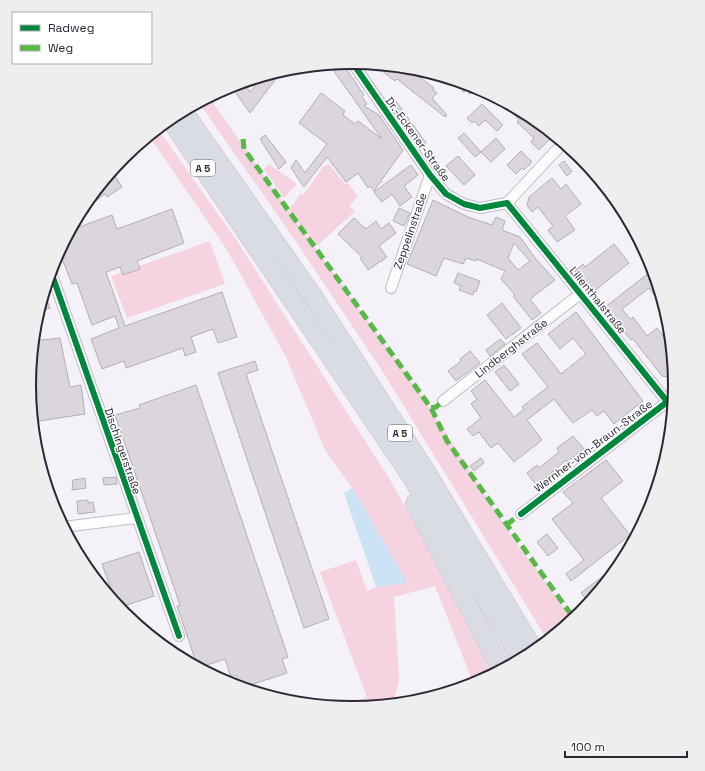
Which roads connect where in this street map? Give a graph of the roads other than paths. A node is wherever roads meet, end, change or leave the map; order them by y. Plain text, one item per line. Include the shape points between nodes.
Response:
1 (357, 69) edge
2 (186, 116) edge
3 (174, 124) edge
4 (559, 146) edge
5 (430, 175) junction
6 (507, 203) junction
7 (54, 282) edge
8 (390, 288) dead end
9 (580, 294) junction
10 (443, 401) dead end
11 (668, 404) edge
12 (668, 408) edge
13 (384, 434) junction
14 (521, 514) dead end
15 (136, 518) junction
16 (70, 526) edge
17 (487, 572) junction
18 (179, 636) dead end
19 (540, 641) edge
20 (532, 646) edge
21 (518, 656) edge
22 (499, 666) edge

1 - 5 street, Dr.-Eckener-Straße
2 - 17 highway, A 5 via 303,282
3 - 13 highway, A 5
4 - 6 street
5 - 6 street, Dr.-Eckener-Straße via 446,194 464,204 480,208
5 - 8 street, Zeppelinstraße
6 - 9 street, Lilienthalstraße
7 - 15 street, Dischingerstraße
9 - 10 street, Lindberghstraße
9 - 11 street, Lilienthalstraße
12 - 14 street, Wernher-von-Braun-Straße
13 - 21 highway, A 5 via 488,602
13 - 22 highway via 407,489
15 - 16 street
15 - 18 street, Dischingerstraße
17 - 19 highway, A 5 via 504,586
17 - 20 highway, A 5

